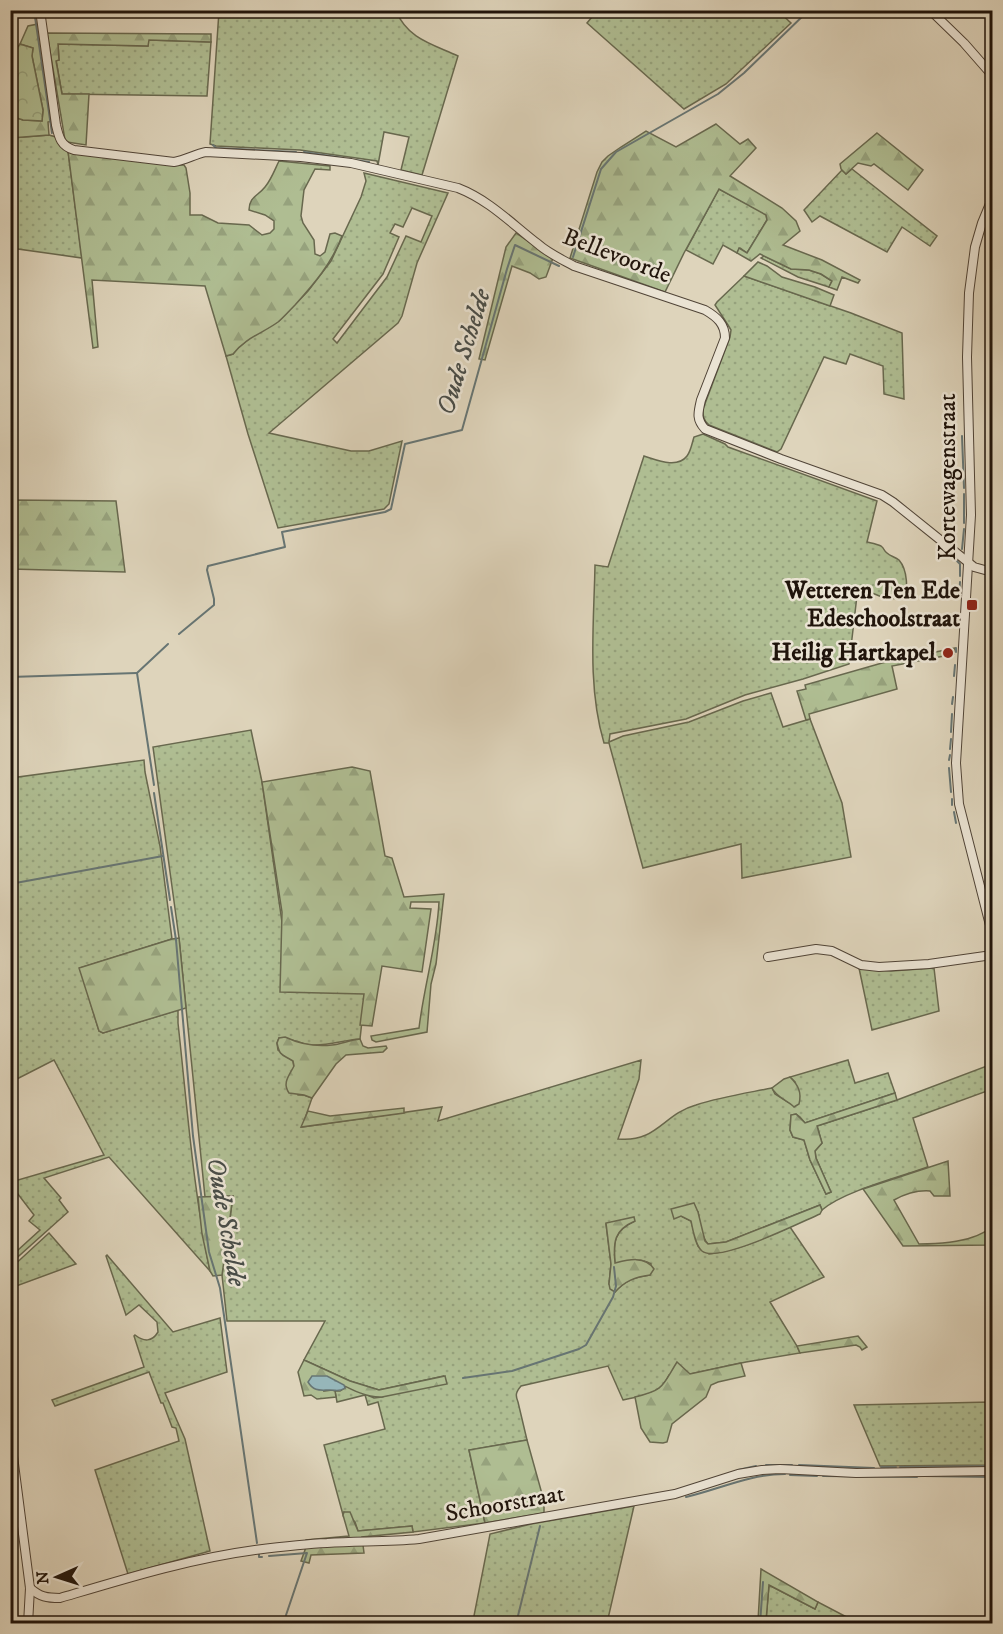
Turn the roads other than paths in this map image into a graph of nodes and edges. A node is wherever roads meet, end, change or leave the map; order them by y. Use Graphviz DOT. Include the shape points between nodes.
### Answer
graph roads {
  1 [pos="40,10"];
  2 [pos="930,10"];
  3 [pos="993,75"];
  4 [pos="993,199"];
  5 [pos="969,562"];
  6 [pos="993,572"];
  7 [pos="993,933"];
  8 [pos="993,955"];
  9 [pos="768,957"];
  10 [pos="10,1433"];
  11 [pos="993,1472"];
  12 [pos="30,1588"];
  13 [pos="28,1623"];
  1 -- 5 [label="street, Bellevoorde" via="56,126 61,142 69,148 174,162 206,152 302,157 351,163 474,195 540,246 574,266 705,310 720,321 725,338 698,411 699,422 705,429 882,495"];
  2 -- 3 [label="street"];
  4 -- 5 [label="street, Kortewagenstraat" via="975,247 969,293"];
  5 -- 6 [label="street, Bellevoorde"];
  5 -- 7 [label="street, Kortewagenstraat" via="957,782"];
  8 -- 9 [label="street" via="879,967 861,965 832,951 816,949"];
  10 -- 12 [label="street"];
  11 -- 12 [label="street, Schoorstraat" via="762,1470 675,1494 418,1539 327,1543 204,1558 60,1598 44,1598"];
  12 -- 13 [label="street"];
}
